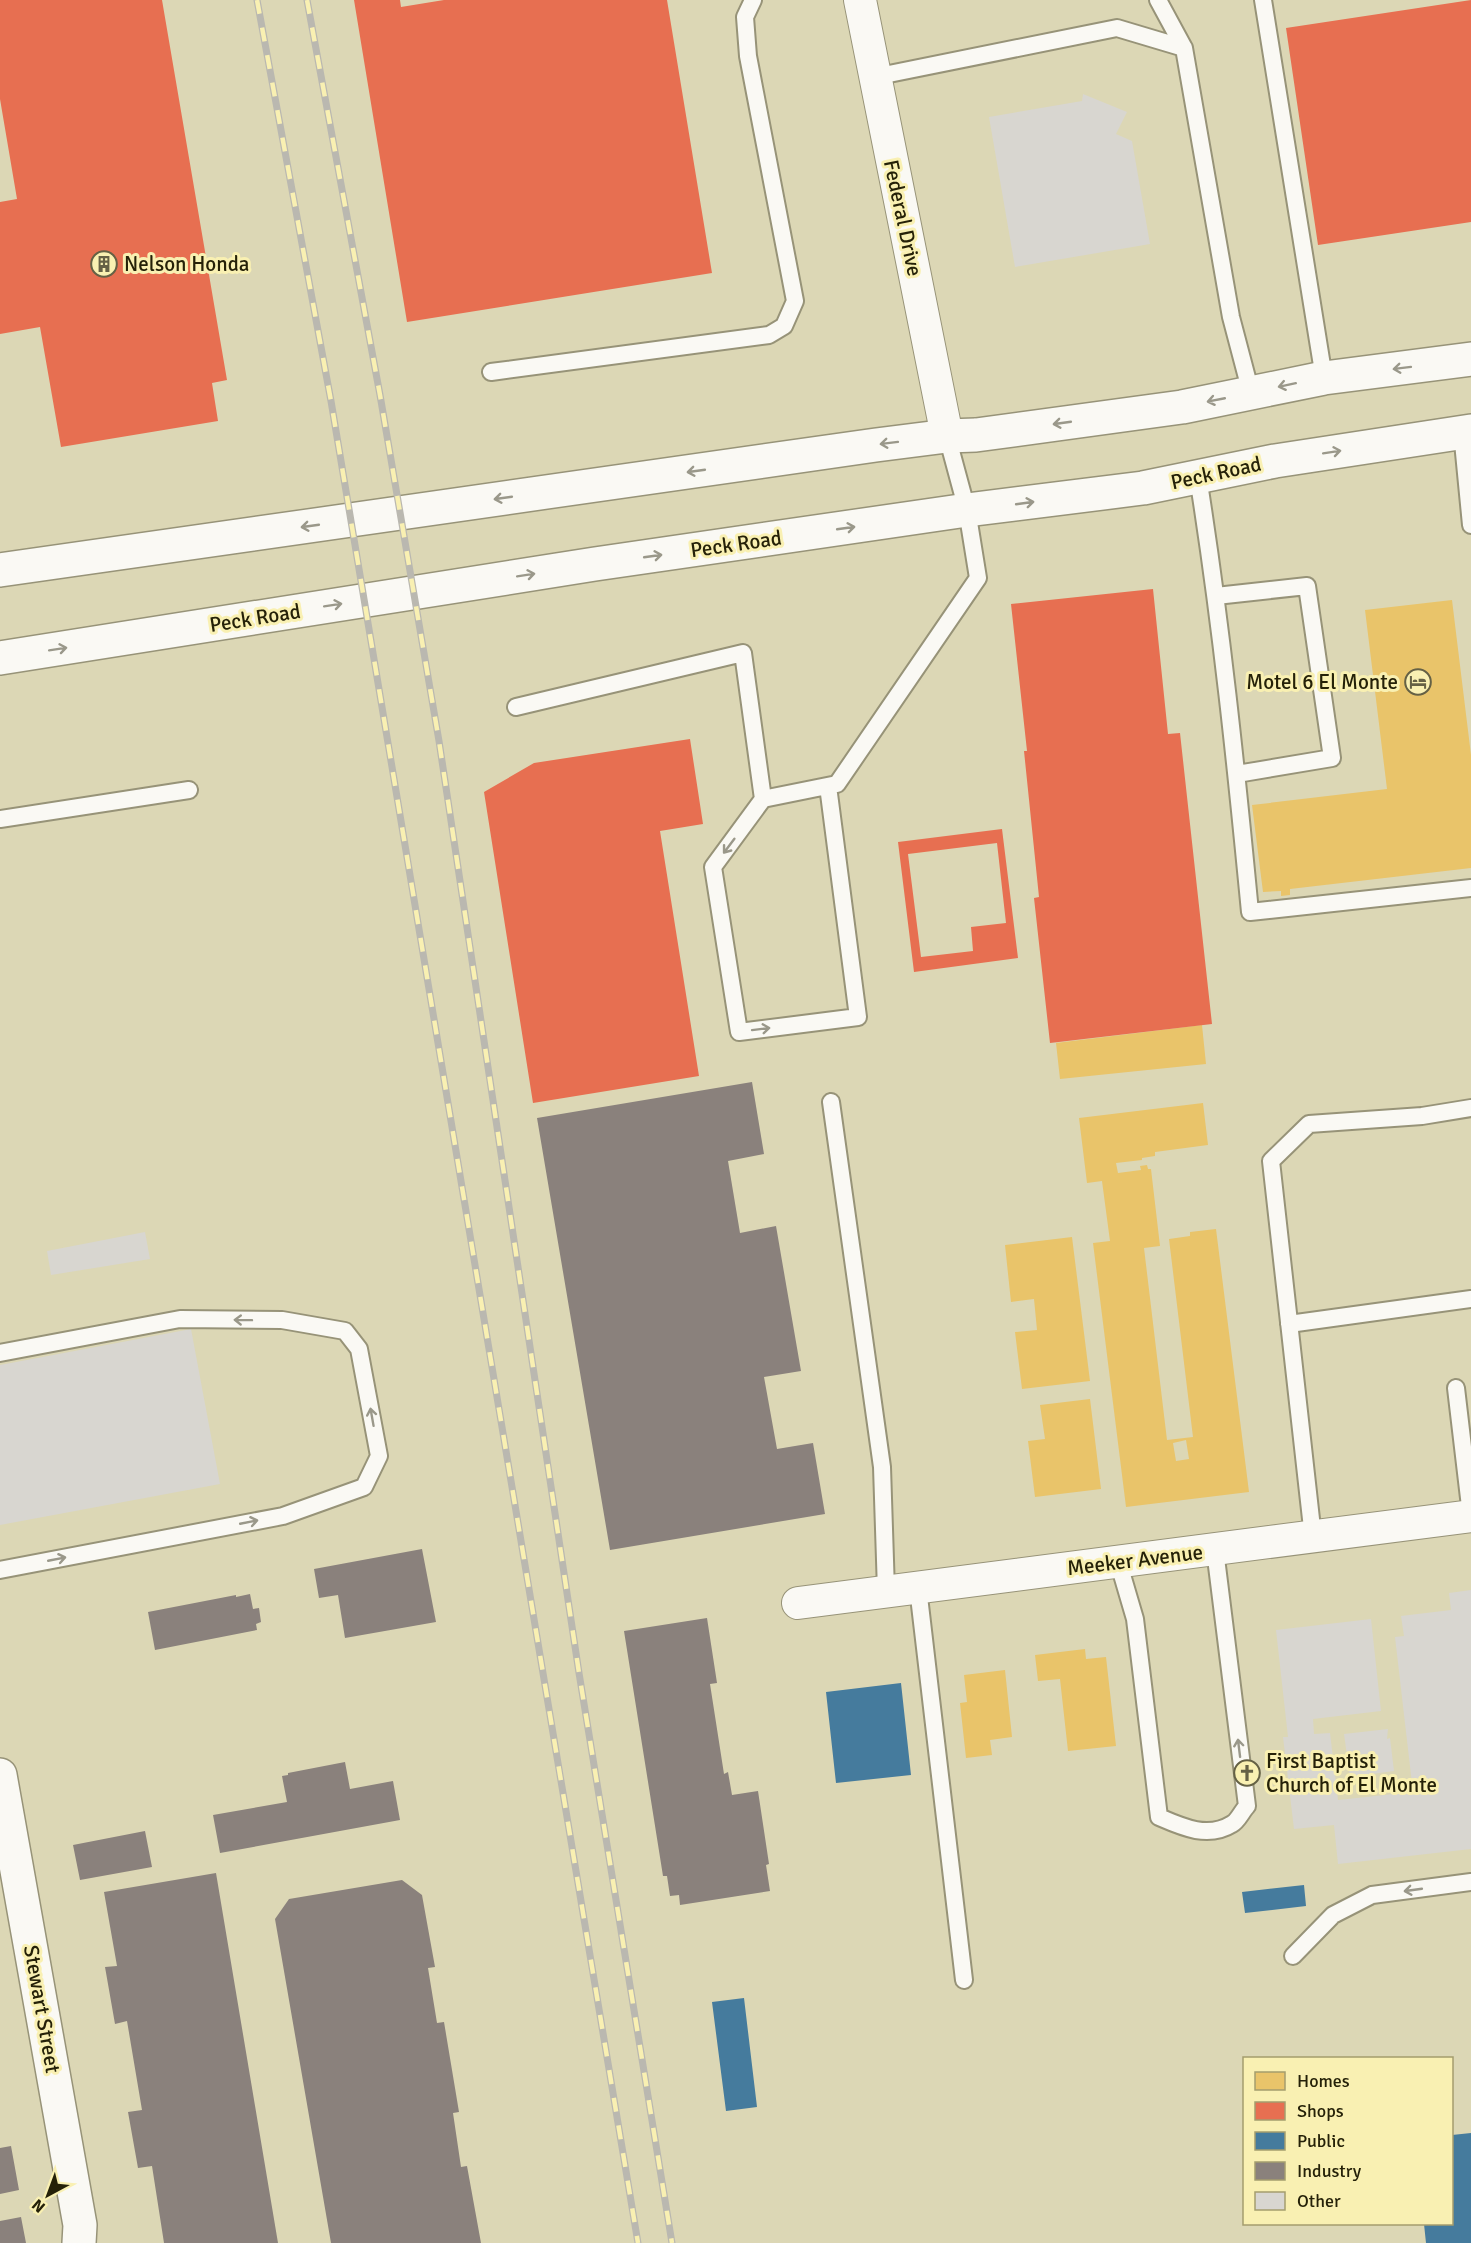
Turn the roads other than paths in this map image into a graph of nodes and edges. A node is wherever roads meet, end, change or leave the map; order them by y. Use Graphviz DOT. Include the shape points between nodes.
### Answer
graph roads {
  1 [pos="753,0"];
  2 [pos="860,0"];
  3 [pos="1158,0"];
  4 [pos="1263,0"];
  5 [pos="1184,48"];
  6 [pos="874,77"];
  7 [pos="1471,359"];
  8 [pos="491,372"];
  9 [pos="1324,378"];
  10 [pos="1251,393"];
  11 [pos="1467,431"];
  12 [pos="947,436"];
  13 [pos="1198,477"];
  14 [pos="967,510"];
  15 [pos="1471,525"];
  16 [pos="0,570"];
  17 [pos="1216,596"];
  18 [pos="0,658"];
  19 [pos="516,707"];
  20 [pos="1237,774"];
  21 [pos="828,786"];
  22 [pos="189,790"];
  23 [pos="764,799"];
  24 [pos="0,819"];
  25 [pos="1471,888"];
  26 [pos="831,1102"];
  27 [pos="1471,1108"];
  28 [pos="1471,1299"];
  29 [pos="1289,1324"];
  30 [pos="0,1353"];
  31 [pos="1456,1388"];
  32 [pos="1471,1515"];
  33 [pos="1313,1537"];
  34 [pos="1215,1550"];
  35 [pos="1118,1561"];
  36 [pos="0,1570"];
  37 [pos="918,1588"];
  38 [pos="886,1592"];
  39 [pos="798,1603"];
  40 [pos="0,1775"];
  41 [pos="1471,1882"];
  42 [pos="1293,1956"];
  43 [pos="964,1980"];
  44 [pos="79,2243"];
  1 -- 8 [label="lane" via="746,17 748,56 795,301 784,326 769,335"];
  2 -- 6 [label="street, Federal Drive"];
  3 -- 5 [label="lane"];
  4 -- 9 [label="lane"];
  5 -- 6 [label="lane" via="1117,28"];
  5 -- 10 [label="lane" via="1231,317"];
  6 -- 12 [label="street, Federal Drive"];
  7 -- 9 [label="main road, one-way"];
  9 -- 10 [label="main road, one-way"];
  10 -- 12 [label="main road, one-way" via="1182,407"];
  13 -- 11 [label="main road, Peck Road, one-way"];
  11 -- 15 [label="lane"];
  12 -- 14 [label="lane"];
  12 -- 16 [label="main road, one-way"];
  14 -- 13 [label="main road, Peck Road, one-way" via="1143,488"];
  13 -- 17 [label="lane"];
  18 -- 14 [label="main road, Peck Road, one-way"];
  14 -- 21 [label="lane" via="978,578 837,784"];
  17 -- 20 [label="lane"];
  17 -- 20 [label="lane" via="1307,586 1332,758"];
  19 -- 23 [label="lane" via="743,653"];
  20 -- 25 [label="lane" via="1250,912"];
  21 -- 23 [label="lane"];
  23 -- 21 [label="lane, one-way" via="713,867 739,1032 858,1017"];
  22 -- 24 [label="lane"];
  26 -- 38 [label="lane" via="882,1467"];
  27 -- 29 [label="lane" via="1422,1116 1309,1124 1271,1161"];
  28 -- 29 [label="lane"];
  29 -- 33 [label="lane"];
  36 -- 30 [label="lane, one-way" via="283,1516 364,1487 379,1456 360,1349 345,1331 282,1320 180,1319"];
  31 -- 32 [label="lane"];
  32 -- 33 [label="street, Meeker Avenue"];
  33 -- 34 [label="street, Meeker Avenue"];
  34 -- 35 [label="street, Meeker Avenue"];
  35 -- 34 [label="lane, one-way" via="1135,1619 1159,1817 1185,1829 1215,1831 1234,1824 1246,1806"];
  35 -- 37 [label="street, Meeker Avenue"];
  37 -- 38 [label="street, Meeker Avenue"];
  37 -- 43 [label="lane"];
  38 -- 39 [label="street, Meeker Avenue"];
  40 -- 44 [label="main road, Stewart Street" via="80,2225"];
  41 -- 42 [label="lane, one-way" via="1372,1895 1333,1915"];
}
